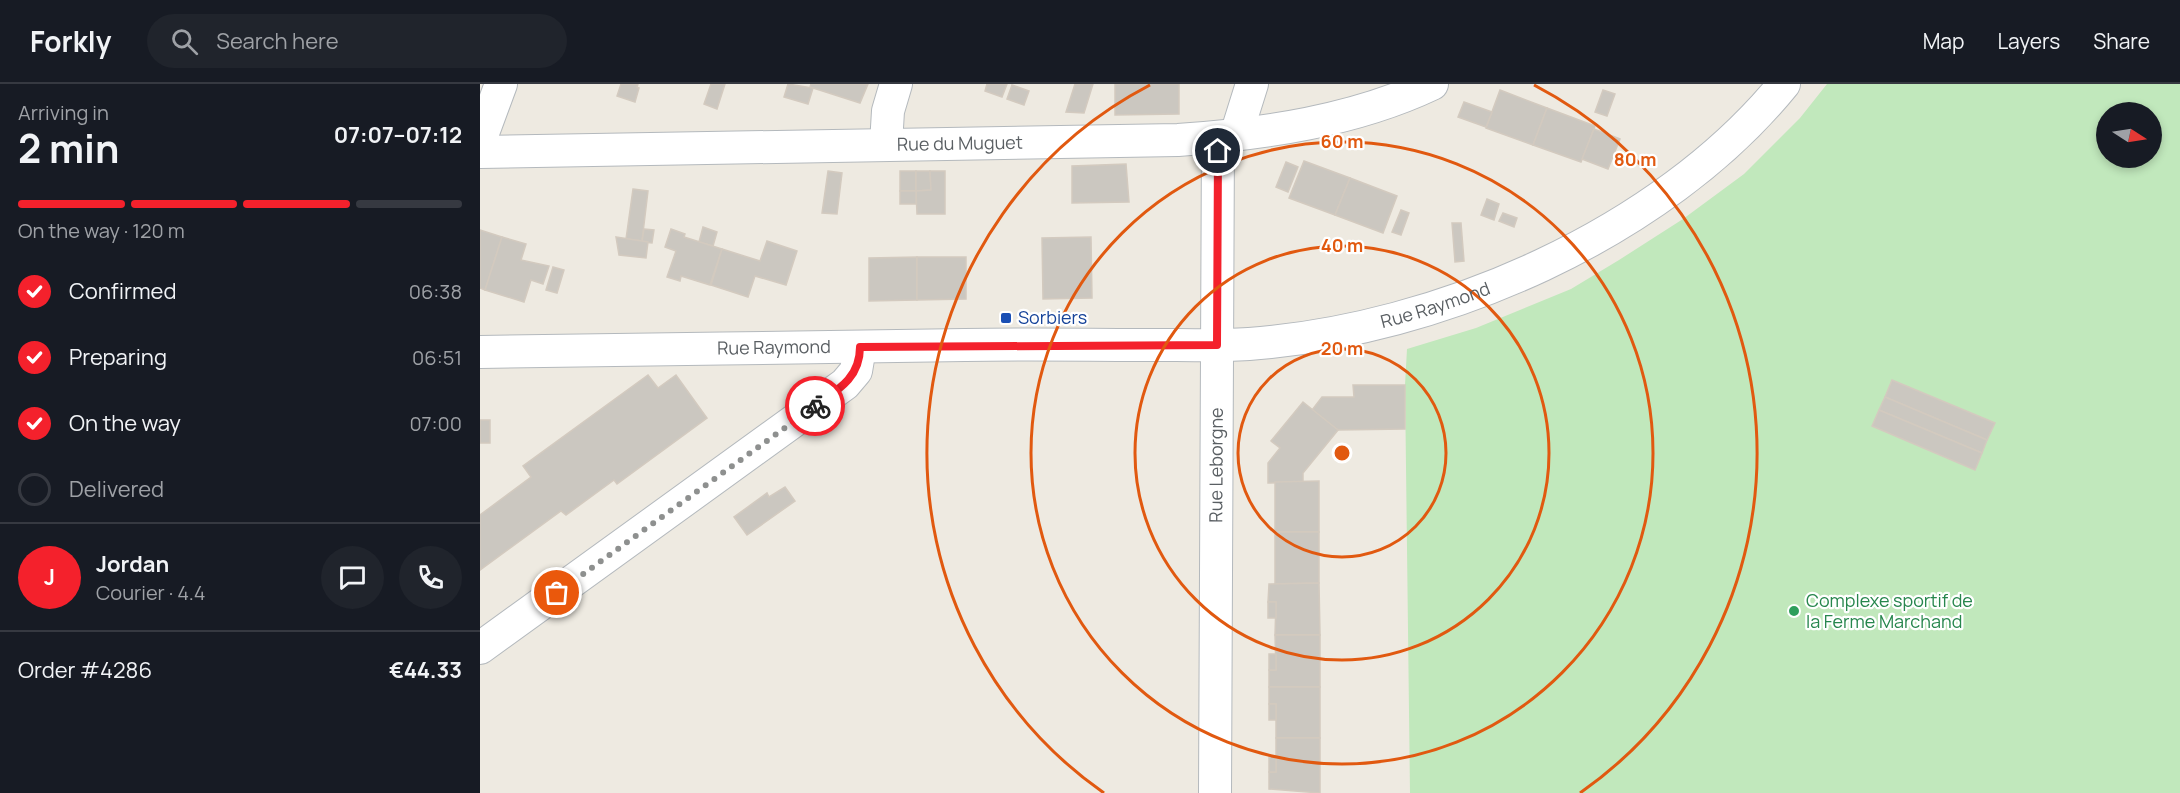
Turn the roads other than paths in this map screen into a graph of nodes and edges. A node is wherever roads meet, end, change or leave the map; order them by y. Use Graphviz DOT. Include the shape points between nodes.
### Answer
graph roads {
  1 [pos="501,84"];
  2 [pos="896,84"];
  3 [pos="1252,84"];
  4 [pos="1432,84"];
  5 [pos="1784,84"];
  6 [pos="1227,136"];
  7 [pos="480,141"];
  8 [pos="886,144"];
  9 [pos="480,152"];
  10 [pos="1217,345"];
  11 [pos="860,347"];
  12 [pos="480,352"];
  13 [pos="480,648"];
  14 [pos="1215,793"];
  1 -- 7 [label="street"];
  2 -- 8 [label="street" via="887,117"];
  3 -- 6 [label="street, Rue Leborgne"];
  4 -- 6 [label="street, Rue du Muguet" via="1349,113"];
  5 -- 10 [label="street, Rue Raymond" via="1727,145 1663,195 1593,239 1537,267 1479,291 1371,323 1290,339"];
  6 -- 8 [label="street, Rue du Muguet"];
  6 -- 10 [label="street, Rue Leborgne"];
  8 -- 9 [label="street, Rue du Muguet"];
  10 -- 11 [label="street, Rue Raymond"];
  10 -- 14 [label="street, Rue Leborgne"];
  11 -- 12 [label="street, Rue Raymond"];
  11 -- 13 [label="street" via="856,371 845,384"];
}
